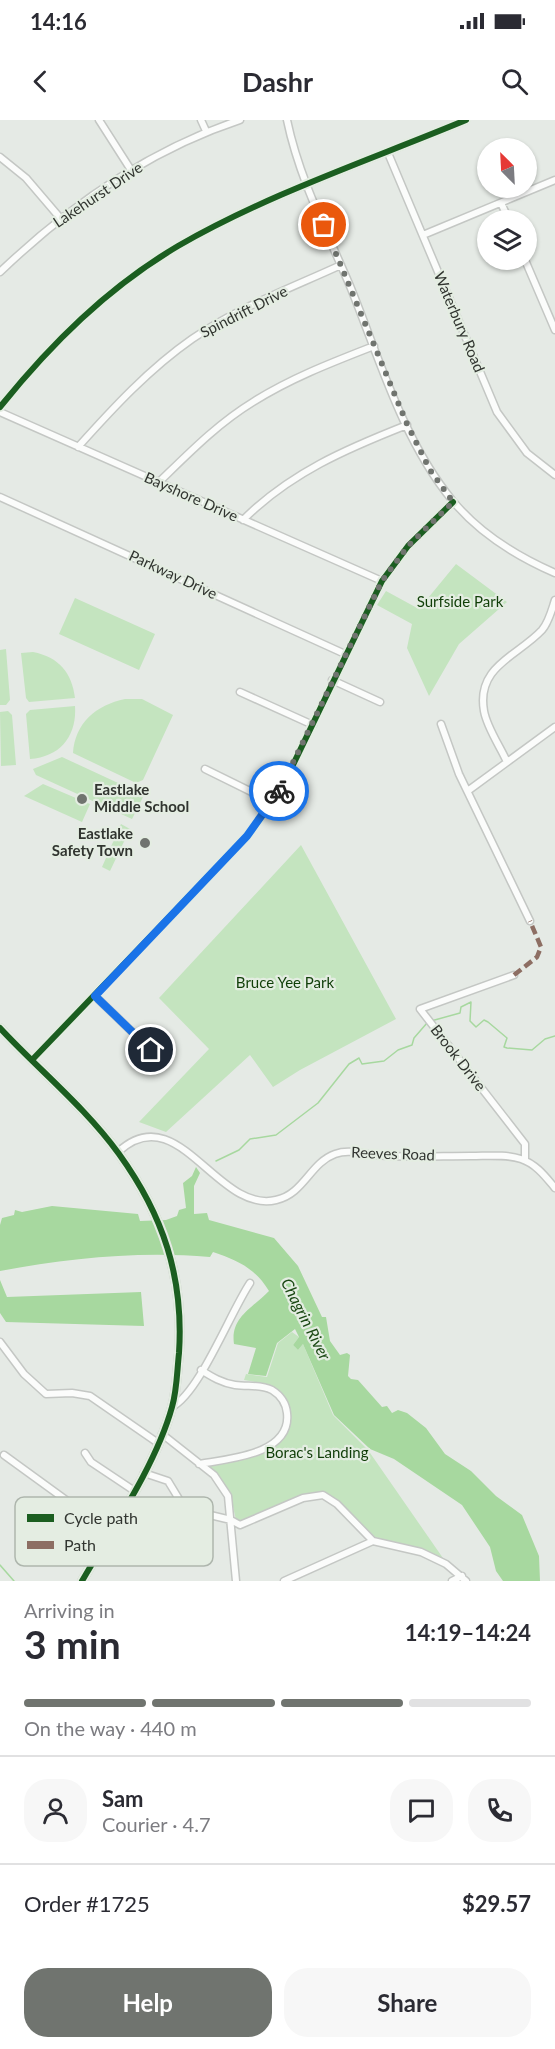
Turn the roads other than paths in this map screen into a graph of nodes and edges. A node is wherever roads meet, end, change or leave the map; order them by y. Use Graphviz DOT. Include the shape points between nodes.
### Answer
graph roads {
  1 [pos="99,120"];
  2 [pos="201,120"];
  3 [pos="240,120"];
  4 [pos="287,120"];
  5 [pos="466,120"];
  6 [pos="206,131"];
  7 [pos="388,153"];
  8 [pos="0,157"];
  9 [pos="131,170"];
  10 [pos="555,180"];
  11 [pos="307,186"];
  12 [pos="501,203"];
  13 [pos="504,210"];
  14 [pos="61,219"];
  15 [pos="423,235"];
  16 [pos="341,265"];
  17 [pos="529,270"];
  18 [pos="0,272"];
  19 [pos="555,330"];
  20 [pos="374,346"];
  21 [pos="0,407"];
  22 [pos="0,412"];
  23 [pos="407,424"];
  24 [pos="78,447"];
  25 [pos="555,475"];
  26 [pos="158,483"];
  27 [pos="0,497"];
  28 [pos="453,502"];
  29 [pos="243,520"];
  30 [pos="555,573"];
  31 [pos="382,581"];
  32 [pos="555,600"];
  33 [pos="345,654"];
  34 [pos="332,680"];
  35 [pos="240,692"];
  36 [pos="380,702"];
  37 [pos="441,724"];
  38 [pos="313,725"];
  39 [pos="555,727"];
  40 [pos="507,762"];
  41 [pos="205,769"];
  42 [pos="469,790"];
  43 [pos="272,802"];
  44 [pos="530,921"];
  45 [pos="514,975"];
  46 [pos="95,996"];
  47 [pos="0,1028"];
  48 [pos="151,1050"];
  49 [pos="32,1060"];
  50 [pos="118,1152"];
  51 [pos="525,1160"];
  52 [pos="555,1188"];
  53 [pos="250,1283"];
  54 [pos="0,1342"];
  55 [pos="201,1370"];
  56 [pos="172,1407"];
  57 [pos="162,1434"];
  58 [pos="158,1443"];
  59 [pos="85,1453"];
  60 [pos="4,1455"];
  61 [pos="199,1464"];
  62 [pos="144,1473"];
  63 [pos="133,1490"];
  64 [pos="62,1497"];
  65 [pos="129,1497"];
  66 [pos="178,1497"];
  67 [pos="213,1516"];
  68 [pos="231,1520"];
  69 [pos="373,1541"];
  70 [pos="91,1566"];
  71 [pos="464,1579"];
  72 [pos="82,1581"];
  73 [pos="236,1581"];
  74 [pos="284,1581"];
  75 [pos="452,1581"];
  1 -- 9 [label="street"];
  2 -- 6 [label="street"];
  3 -- 6 [label="street, Lakehurst Drive"];
  4 -- 11 [label="street"];
  5 -- 7 [label="street"];
  6 -- 9 [label="street, Lakehurst Drive"];
  7 -- 11 [label="street"];
  7 -- 15 [label="street, Waterbury Road"];
  8 -- 14 [label="street" via="26,178"];
  9 -- 14 [label="street, Lakehurst Drive"];
  10 -- 12 [label="street"];
  11 -- 16 [label="street"];
  11 -- 21 [label="street" via="228,220 138,272 61,337"];
  12 -- 13 [label="street"];
  12 -- 15 [label="street"];
  14 -- 18 [label="street, Lakehurst Drive"];
  15 -- 25 [label="street, Waterbury Road" via="497,412 527,453"];
  16 -- 20 [label="street"];
  16 -- 24 [label="street, Spindrift Drive" via="236,314 193,339 127,394"];
  17 -- 19 [label="street"];
  20 -- 23 [label="street"];
  20 -- 26 [label="street" via="300,376 253,402 220,425"];
  22 -- 24 [label="street, Bayshore Drive"];
  23 -- 28 [label="street" via="430,470"];
  23 -- 29 [label="street" via="321,462 262,501"];
  24 -- 26 [label="street, Bayshore Drive"];
  26 -- 29 [label="street, Bayshore Drive"];
  27 -- 33 [label="street, Parkway Drive"];
  28 -- 30 [label="street" via="511,551"];
  28 -- 31 [label="street" via="408,546"];
  29 -- 31 [label="street, Bayshore Drive"];
  31 -- 33 [label="street"];
  32 -- 40 [label="street" via="544,628 496,666 483,693 484,713"];
  33 -- 34 [label="street"];
  34 -- 36 [label="street"];
  34 -- 38 [label="street"];
  35 -- 38 [label="street"];
  37 -- 42 [label="street"];
  38 -- 43 [label="street"];
  39 -- 40 [label="street"];
  40 -- 42 [label="street"];
  41 -- 43 [label="street"];
  42 -- 44 [label="street"];
  43 -- 46 [label="street" via="247,836"];
  45 -- 51 [label="street, Brook Drive" via="420,1009 525,1144"];
  46 -- 48 [label="street"];
  46 -- 49 [label="street"];
  47 -- 49 [label="main road"];
  49 -- 50 [label="main road"];
  50 -- 51 [label="street, Reeves Road" via="128,1143 142,1139 156,1138 175,1144 241,1196 257,1201 274,1201 290,1195 319,1163 351,1151 407,1157 503,1155"];
  50 -- 56 [label="main road" via="148,1199 169,1248 177,1281 181,1325"];
  51 -- 52 [label="street"];
  53 -- 55 [label="street"];
  54 -- 58 [label="street" via="24,1374 46,1394 90,1396"];
  55 -- 56 [label="street" via="181,1402"];
  55 -- 61 [label="street" via="222,1382 274,1392 282,1398 287,1419 281,1436 250,1455"];
  56 -- 57 [label="main road"];
  57 -- 58 [label="main road"];
  57 -- 61 [label="street"];
  58 -- 62 [label="main road"];
  59 -- 63 [label="street" via="91,1462"];
  60 -- 64 [label="street"];
  61 -- 68 [label="street" via="214,1475 228,1496"];
  62 -- 63 [label="main road"];
  62 -- 66 [label="street" via="168,1481"];
  63 -- 65 [label="main road"];
  67 -- 68 [label="street"];
  68 -- 69 [label="street" via="240,1525 312,1495 322,1495 338,1504"];
  68 -- 73 [label="street"];
  69 -- 71 [label="street" via="421,1552 446,1564"];
  69 -- 74 [label="street"];
  70 -- 72 [label="main road"];
  71 -- 75 [label="street"];
}
